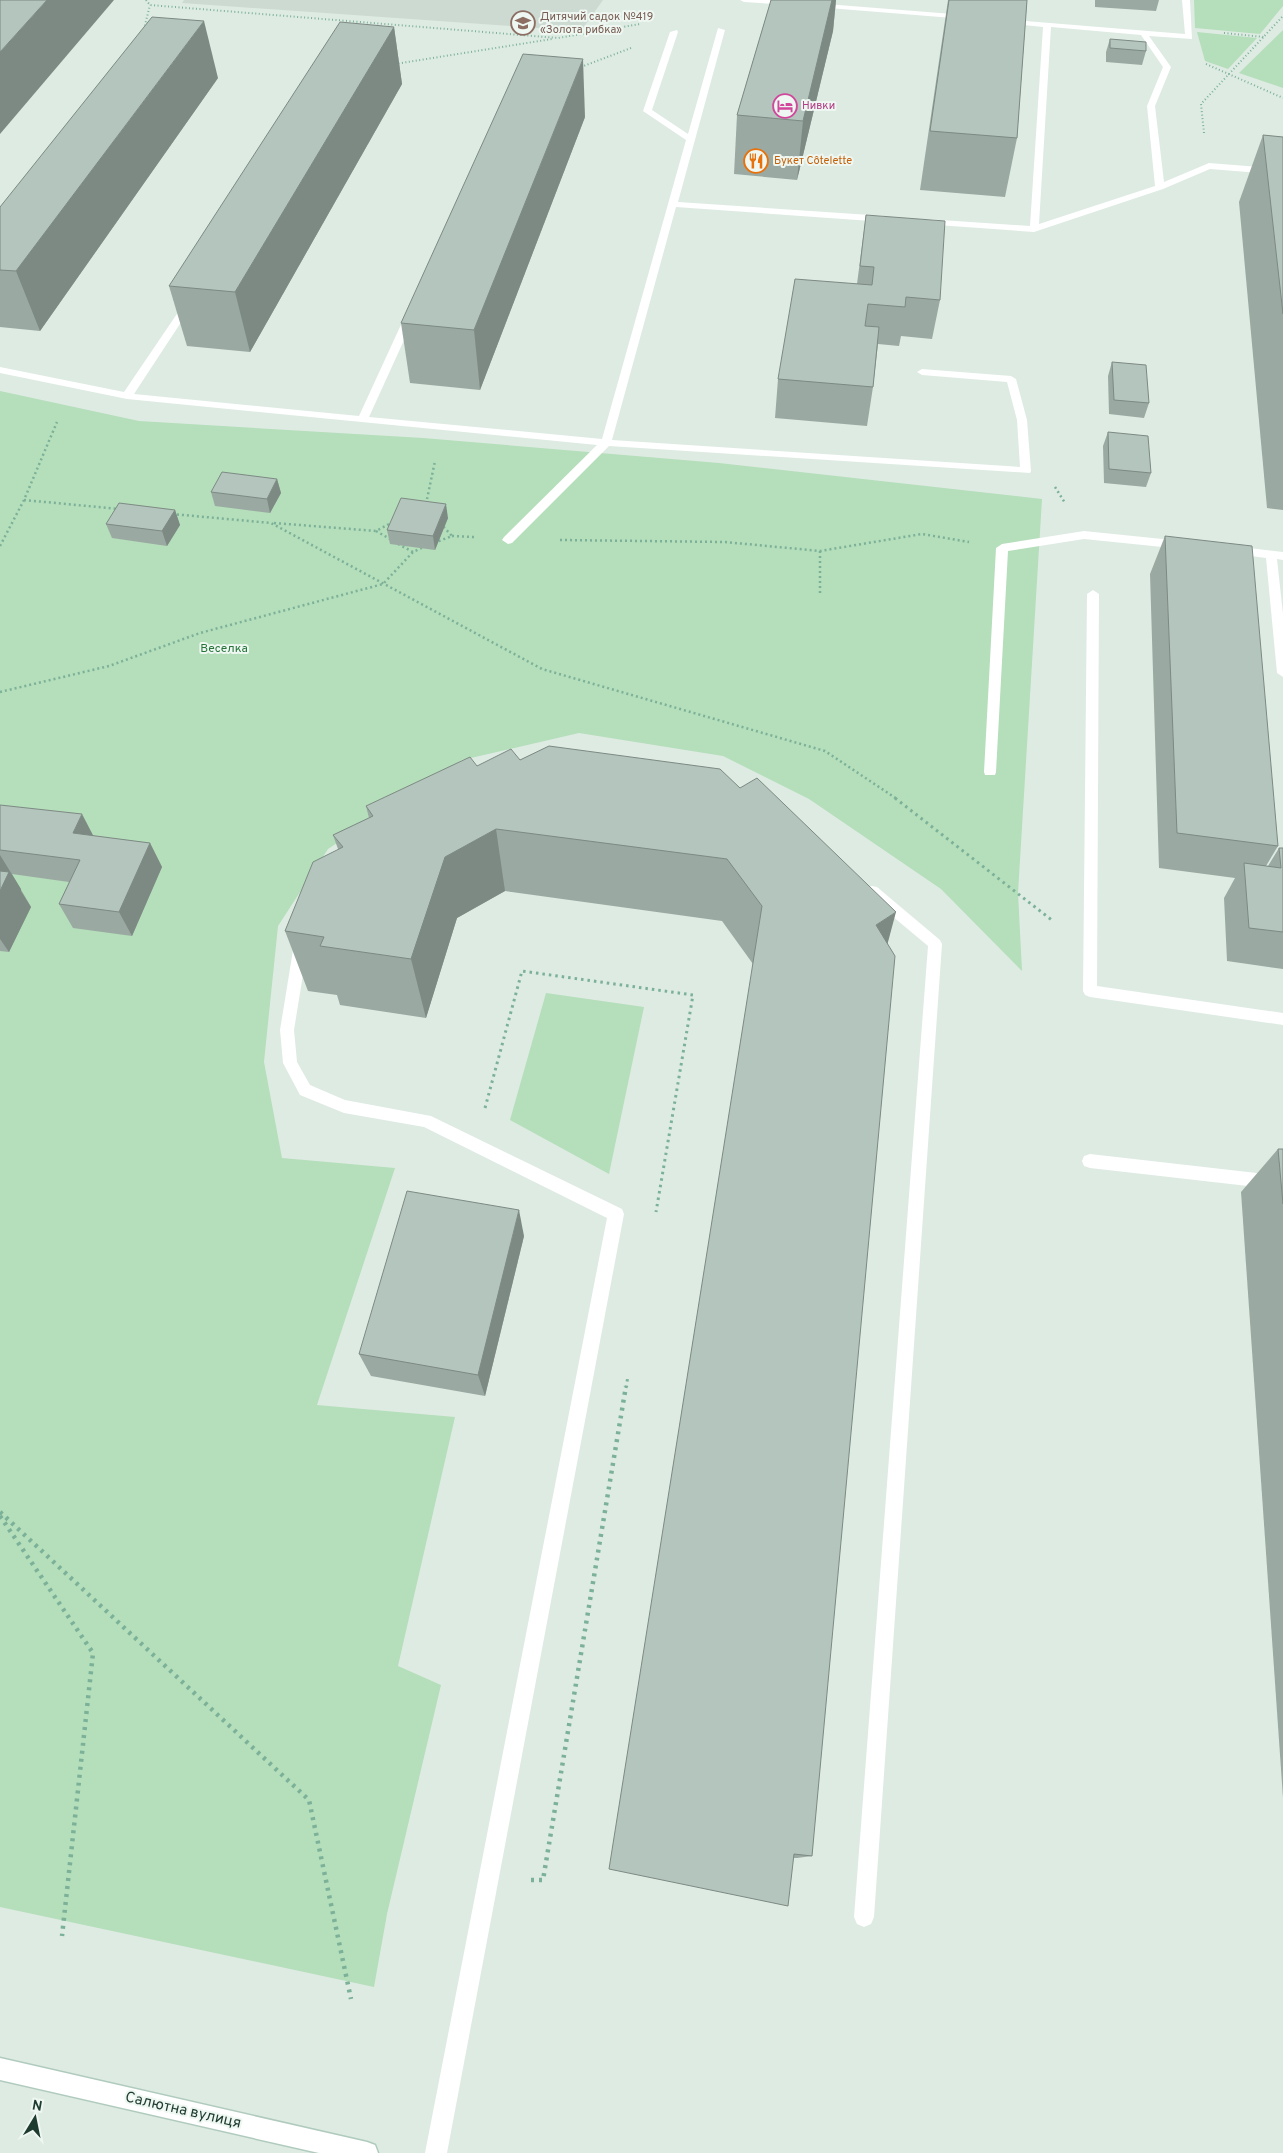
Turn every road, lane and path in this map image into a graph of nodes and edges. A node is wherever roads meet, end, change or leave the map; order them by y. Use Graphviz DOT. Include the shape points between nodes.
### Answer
graph roads {
  1 [pos="146,0"];
  2 [pos="744,0"];
  3 [pos="1186,0"];
  4 [pos="838,3"];
  5 [pos="800,4"];
  6 [pos="810,4"];
  7 [pos="150,5"];
  8 [pos="1283,16"];
  9 [pos="978,19"];
  10 [pos="998,20"];
  11 [pos="643,24"];
  12 [pos="1047,24"];
  13 [pos="721,30"];
  14 [pos="143,32"];
  15 [pos="674,32"];
  16 [pos="1143,32"];
  17 [pos="1188,33"];
  18 [pos="1264,37"];
  19 [pos="558,38"];
  20 [pos="387,66"];
  21 [pos="574,69"];
  22 [pos="1229,74"];
  23 [pos="1283,98"];
  24 [pos="690,139"];
  25 [pos="1209,166"];
  26 [pos="1283,172"];
  27 [pos="1160,187"];
  28 [pos="672,204"];
  29 [pos="897,220"];
  30 [pos="916,221"];
  31 [pos="1034,230"];
  32 [pos="197,290"];
  33 [pos="415,304"];
  34 [pos="0,370"];
  35 [pos="922,372"];
  36 [pos="127,396"];
  37 [pos="363,419"];
  38 [pos="57,422"];
  39 [pos="606,443"];
  40 [pos="434,462"];
  41 [pos="1026,471"];
  42 [pos="24,500"];
  43 [pos="425,507"];
  44 [pos="123,509"];
  45 [pos="172,514"];
  46 [pos="401,519"];
  47 [pos="439,521"];
  48 [pos="271,523"];
  49 [pos="376,531"];
  50 [pos="1084,535"];
  51 [pos="452,536"];
  52 [pos="508,540"];
  53 [pos="0,546"];
  54 [pos="1192,546"];
  55 [pos="1002,548"];
  56 [pos="1222,549"];
  57 [pos="820,551"];
  58 [pos="412,552"];
  59 [pos="1277,555"];
  60 [pos="383,584"];
  61 [pos="1093,594"];
  62 [pos="820,596"];
  63 [pos="1283,673"];
  64 [pos="0,692"];
  65 [pos="990,772"];
  66 [pos="859,880"];
  67 [pos="304,924"];
  68 [pos="1090,952"];
  69 [pos="1283,1019"];
  70 [pos="1090,1161"];
  71 [pos="1283,1183"];
  72 [pos="0,1512"];
  73 [pos="0,1516"];
  74 [pos="864,1917"];
  75 [pos="62,1936"];
  76 [pos="351,1999"];
  77 [pos="0,2069"];
  78 [pos="367,2153"];
  79 [pos="436,2153"];
  1 -- 7 [label="path"];
  2 -- 5 [label="street"];
  3 -- 17 [label="street"];
  4 -- 6 [label="street"];
  4 -- 9 [label="street" via="959,13"];
  7 -- 14 [label="path"];
  7 -- 19 [label="path"];
  8 -- 18 [label="path"];
  10 -- 12 [label="street"];
  11 -- 19 [label="path"];
  12 -- 16 [label="street"];
  12 -- 31 [label="street"];
  13 -- 24 [label="street"];
  15 -- 21 [label="path"];
  15 -- 24 [label="street" via="647,111"];
  16 -- 17 [label="street"];
  16 -- 27 [label="street" via="1166,68 1151,106"];
  17 -- 18 [label="path"];
  17 -- 22 [label="path" via="1203,63"];
  18 -- 22 [label="path"];
  19 -- 20 [label="path"];
  22 -- 23 [label="path"];
  22 -- 25 [label="path" via="1201,104"];
  24 -- 28 [label="street"];
  25 -- 26 [label="street"];
  25 -- 27 [label="street"];
  27 -- 31 [label="street"];
  28 -- 29 [label="street"];
  28 -- 39 [label="street"];
  30 -- 31 [label="street"];
  32 -- 36 [label="street"];
  33 -- 37 [label="street"];
  34 -- 36 [label="street"];
  35 -- 41 [label="street" via="1011,379 1022,420"];
  36 -- 37 [label="street"];
  37 -- 39 [label="street"];
  38 -- 42 [label="path"];
  39 -- 41 [label="street"];
  39 -- 52 [label="street"];
  40 -- 43 [label="path"];
  41 -- 50 [label="path" via="1057,489"];
  42 -- 44 [label="path"];
  42 -- 53 [label="path"];
  45 -- 48 [label="path"];
  46 -- 49 [label="path"];
  47 -- 51 [label="path"];
  48 -- 49 [label="path"];
  48 -- 60 [label="path"];
  49 -- 58 [label="path"];
  50 -- 54 [label="street"];
  50 -- 55 [label="street"];
  51 -- 52 [label="path"];
  51 -- 58 [label="path"];
  52 -- 57 [label="path" via="725,542"];
  55 -- 57 [label="path" via="922,534"];
  55 -- 65 [label="street"];
  56 -- 59 [label="street"];
  57 -- 62 [label="path"];
  58 -- 60 [label="path"];
  59 -- 63 [label="street"];
  60 -- 64 [label="path" via="200,632 109,666"];
  60 -- 68 [label="path" via="542,669 825,751 897,799"];
  61 -- 68 [label="street"];
  66 -- 74 [label="street" via="935,944"];
  67 -- 79 [label="street" via="287,1030 290,1063 305,1090 344,1106 426,1121 616,1214"];
  68 -- 69 [label="street" via="1090,991"];
  70 -- 71 [label="street"];
  72 -- 76 [label="path" via="309,1800"];
  73 -- 75 [label="path" via="93,1653"];
  77 -- 78 [label="street, Салютна вулиця"];
}
